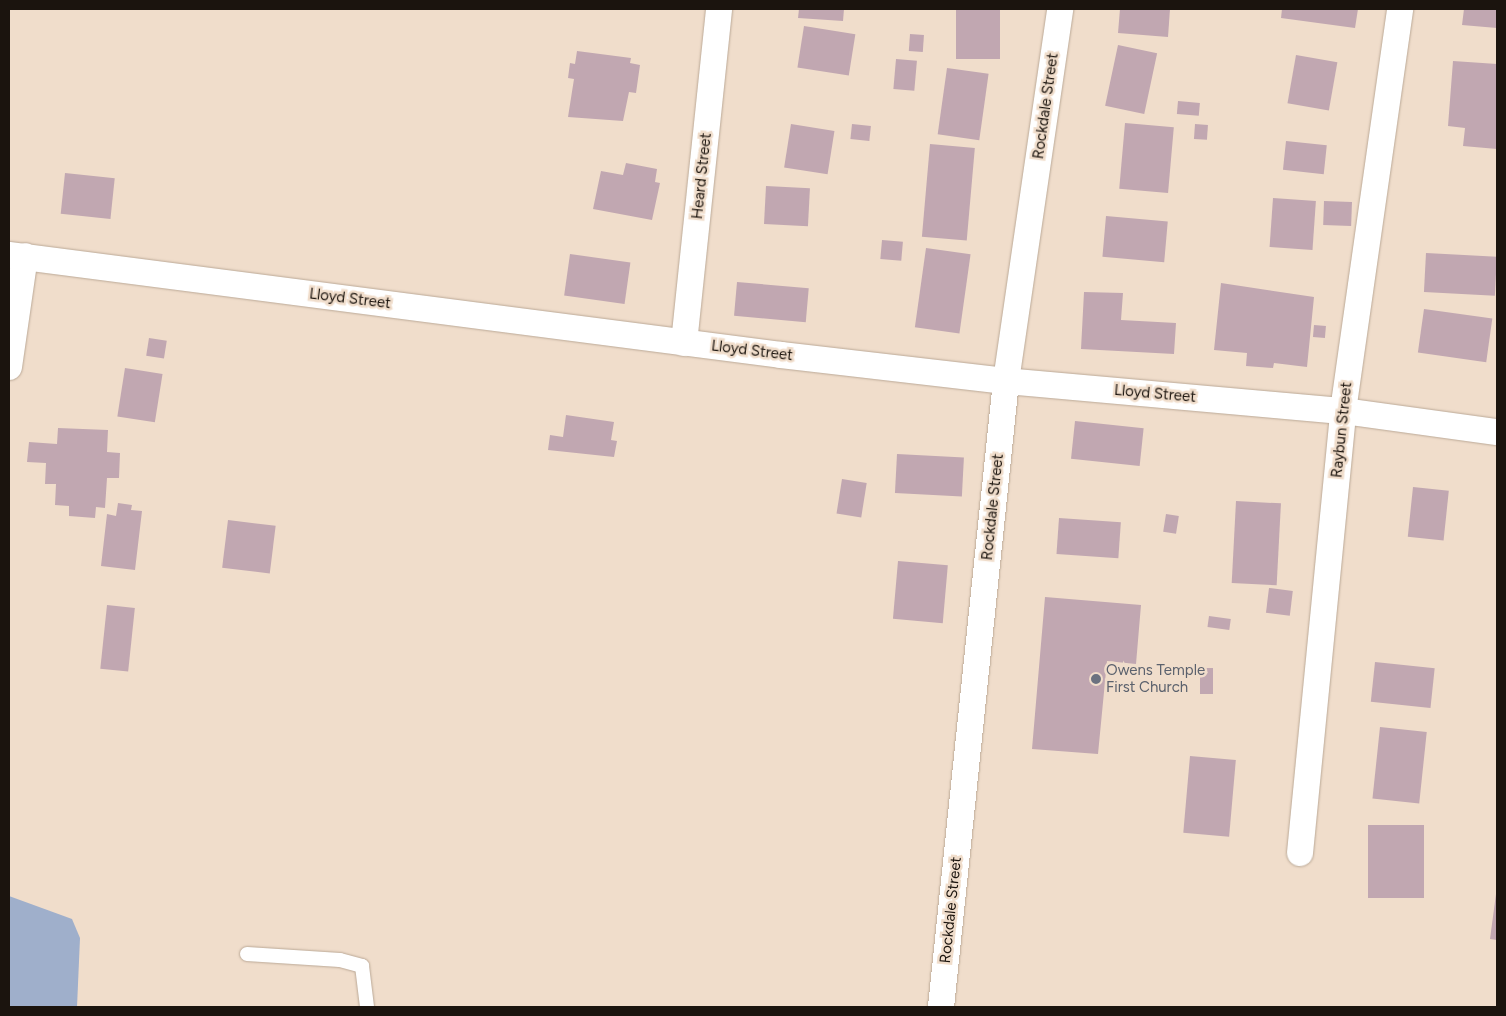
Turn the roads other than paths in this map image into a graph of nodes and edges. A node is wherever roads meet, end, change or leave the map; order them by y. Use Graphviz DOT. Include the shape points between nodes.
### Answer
graph roads {
  1 [pos="719,9"];
  2 [pos="1060,9"];
  3 [pos="1400,9"];
  4 [pos="17,255"];
  5 [pos="684,343"];
  6 [pos="9,367"];
  7 [pos="1006,381"];
  8 [pos="1343,412"];
  9 [pos="1497,432"];
  10 [pos="1300,853"];
  11 [pos="247,954"];
  12 [pos="367,1007"];
  13 [pos="941,1007"];
  1 -- 5 [label="street, Heard Street"];
  2 -- 7 [label="street, Rockdale Street"];
  3 -- 8 [label="street, Raybun Street"];
  4 -- 5 [label="street, Lloyd Street"];
  4 -- 6 [label="street"];
  5 -- 7 [label="street, Lloyd Street"];
  7 -- 8 [label="street, Lloyd Street"];
  7 -- 13 [label="street, Rockdale Street"];
  8 -- 9 [label="street, Lloyd Street"];
  8 -- 10 [label="street, Raybun Street"];
  11 -- 12 [label="lane" via="340,960 362,966"];
}
